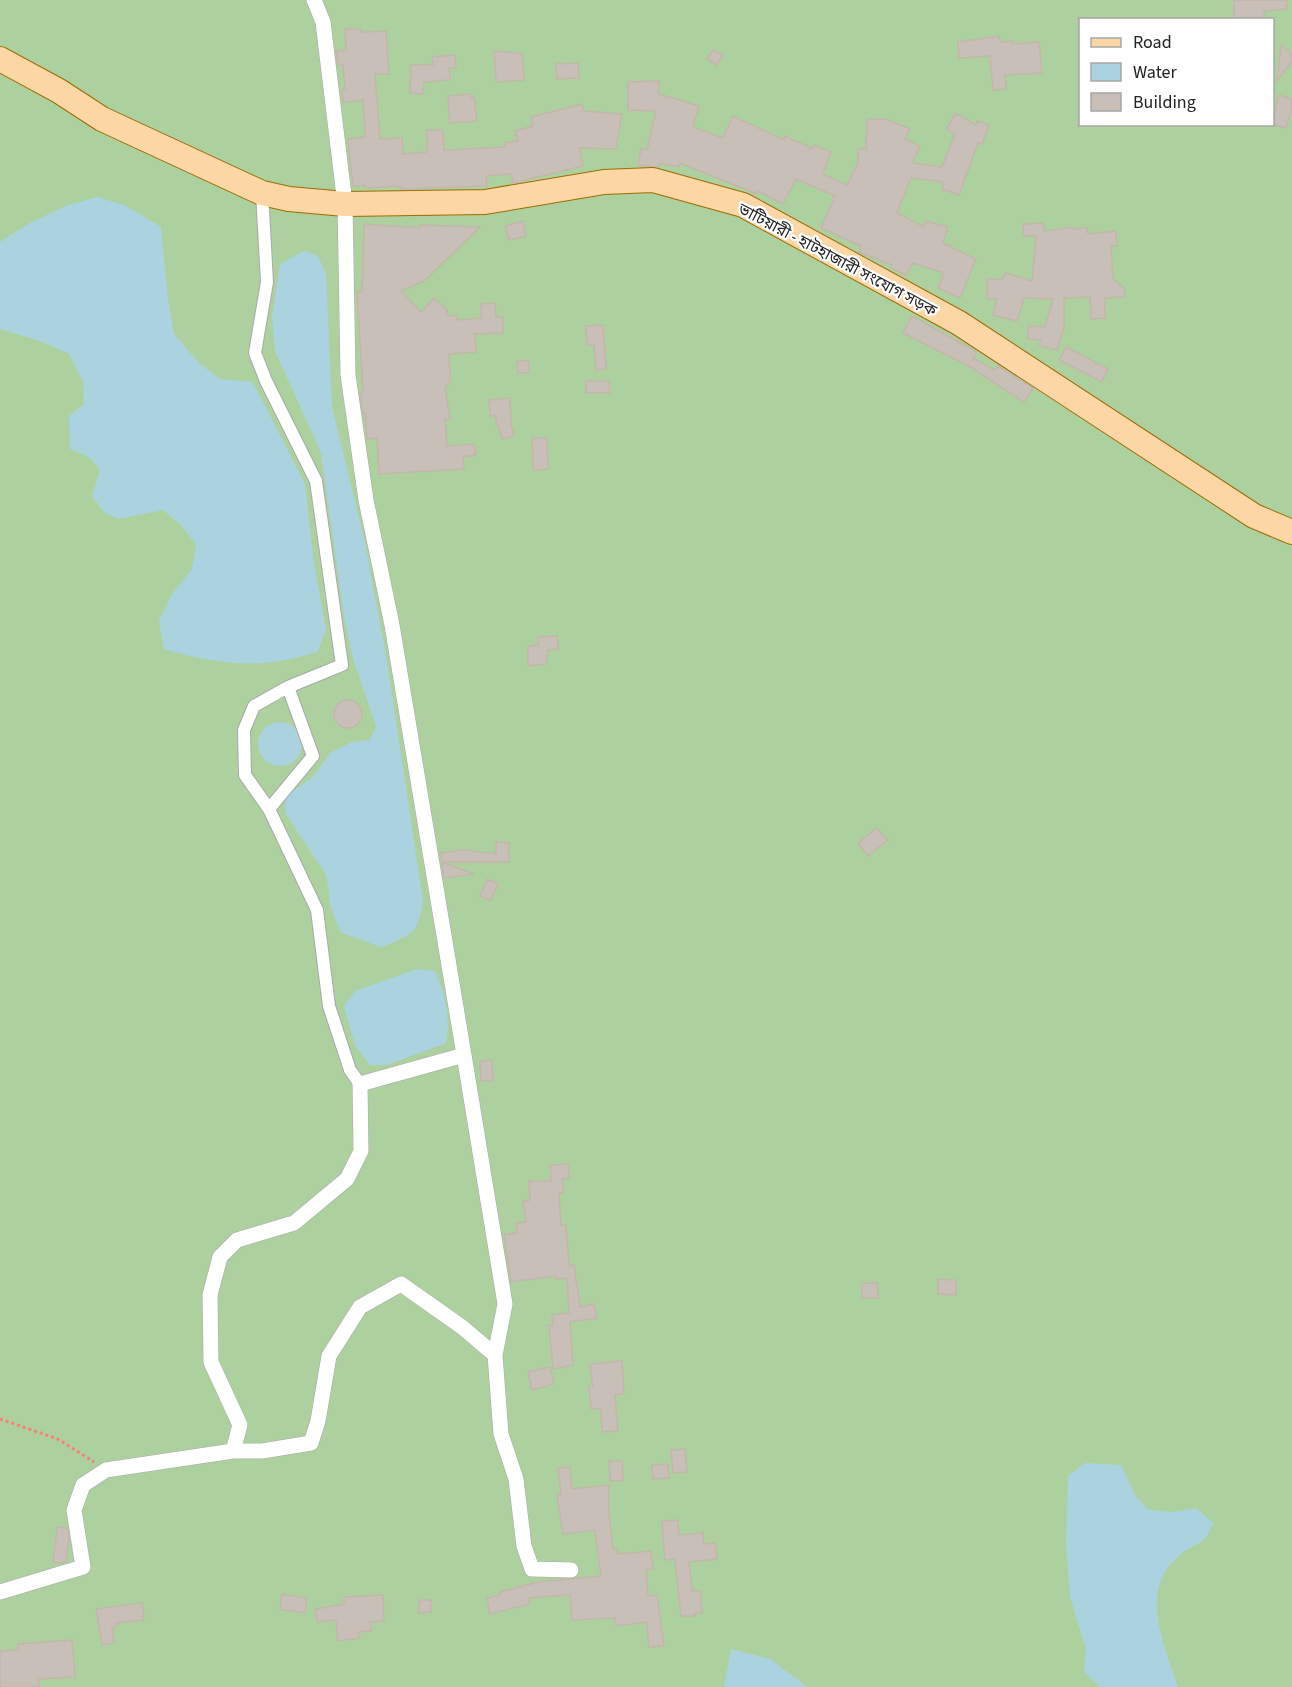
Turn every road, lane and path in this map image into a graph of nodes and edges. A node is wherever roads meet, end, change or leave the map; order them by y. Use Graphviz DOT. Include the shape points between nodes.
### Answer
graph roads {
  1 [pos="314,0"];
  2 [pos="0,59"];
  3 [pos="262,193"];
  4 [pos="345,204"];
  5 [pos="1292,532"];
  6 [pos="288,687"];
  7 [pos="269,808"];
  8 [pos="464,1055"];
  9 [pos="360,1084"];
  10 [pos="495,1355"];
  11 [pos="0,1419"];
  12 [pos="233,1451"];
  13 [pos="106,1470"];
  14 [pos="571,1570"];
  15 [pos="0,1592"];
  1 -- 4 [label="street" via="323,22"];
  2 -- 3 [label="main road, ভাটিয়ারী - হাটহাজারী সংযোগ সড়ক" via="102,119"];
  3 -- 4 [label="main road, ভাটিয়ারী - হাটহাজারী সংযোগ সড়ক"];
  3 -- 6 [label="street" via="267,282 255,353 316,481 342,665"];
  4 -- 5 [label="main road, ভাটিয়ারী - হাটহাজারী সংযোগ সড়ক" via="485,202 604,182 653,180 742,206 959,323 1254,516"];
  4 -- 8 [label="street" via="348,375 366,500 392,625"];
  6 -- 7 [label="street" via="313,756"];
  6 -- 7 [label="street" via="254,706 244,730 245,775"];
  7 -- 9 [label="street" via="317,910 329,1006 350,1070"];
  8 -- 9 [label="street"];
  8 -- 10 [label="street" via="505,1304"];
  9 -- 12 [label="street" via="361,1151 347,1179 294,1224 237,1240 220,1257 210,1295 211,1362 240,1425"];
  10 -- 12 [label="street" via="401,1284 360,1307 329,1356 311,1443"];
  10 -- 14 [label="street" via="501,1434 516,1479 524,1546 532,1569"];
  11 -- 13 [label="path" via="58,1438"];
  12 -- 13 [label="street"];
  13 -- 15 [label="street" via="83,1485 74,1510 83,1567"];
}
